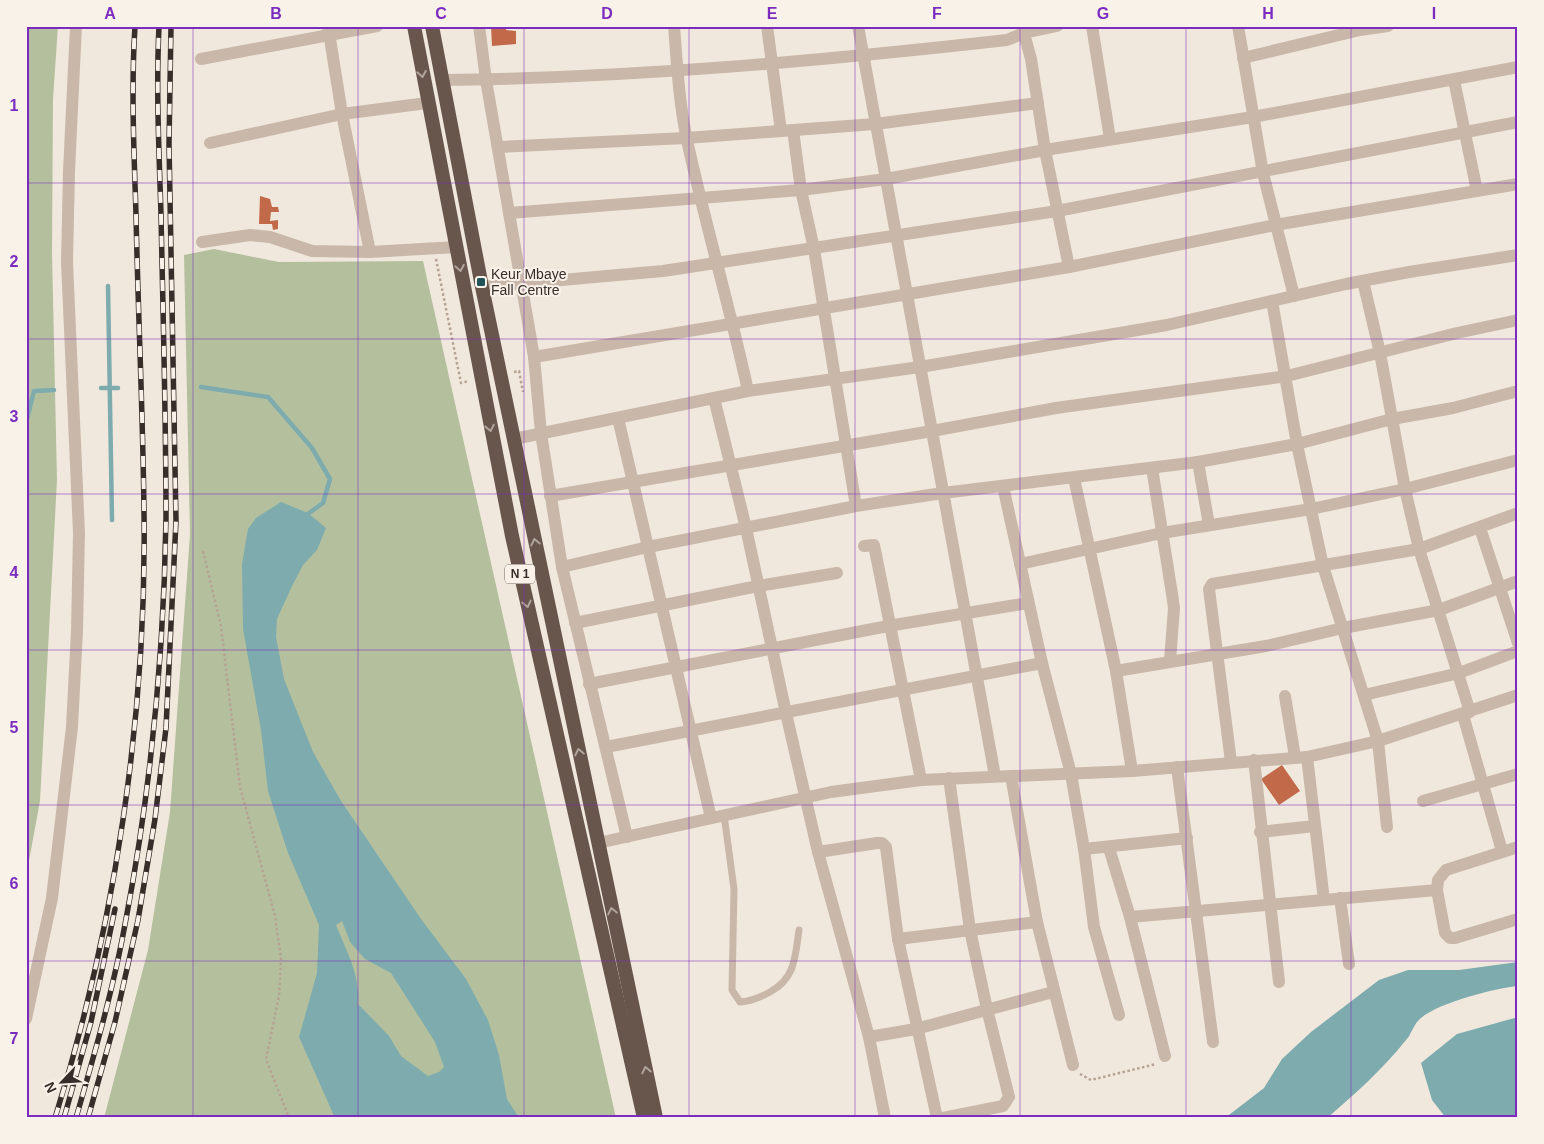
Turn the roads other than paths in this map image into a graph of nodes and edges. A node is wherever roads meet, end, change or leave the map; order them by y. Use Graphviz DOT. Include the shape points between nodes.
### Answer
graph roads {
  1 [pos="76,26"];
  2 [pos="377,26"];
  3 [pos="414,26"];
  4 [pos="432,26"];
  5 [pos="479,26"];
  6 [pos="674,26"];
  7 [pos="767,26"];
  8 [pos="858,26"];
  9 [pos="1058,26"];
  10 [pos="1092,26"];
  11 [pos="1238,26"];
  12 [pos="1388,26"];
  13 [pos="329,30"];
  14 [pos="1023,30"];
  15 [pos="863,56"];
  16 [pos="1243,58"];
  17 [pos="201,59"];
  18 [pos="772,63"];
  19 [pos="1518,68"];
  20 [pos="678,69"];
  21 [pos="442,80"];
  22 [pos="486,80"];
  23 [pos="1454,80"];
  24 [pos="1038,102"];
  25 [pos="428,103"];
  26 [pos="342,114"];
  27 [pos="1252,117"];
  28 [pos="1518,122"];
  29 [pos="876,124"];
  30 [pos="787,130"];
  31 [pos="1466,133"];
  32 [pos="686,138"];
  33 [pos="1110,139"];
  34 [pos="210,143"];
  35 [pos="498,147"];
  36 [pos="1045,150"];
  37 [pos="1263,173"];
  38 [pos="886,179"];
  39 [pos="1518,184"];
  40 [pos="801,190"];
  41 [pos="1477,191"];
  42 [pos="701,199"];
  43 [pos="1057,211"];
  44 [pos="509,213"];
  45 [pos="1275,225"];
  46 [pos="896,236"];
  47 [pos="202,242"];
  48 [pos="456,247"];
  49 [pos="814,249"];
  50 [pos="370,252"];
  51 [pos="1518,255"];
  52 [pos="715,262"];
  53 [pos="1069,267"];
  54 [pos="1363,281"];
  55 [pos="522,282"];
  56 [pos="482,287"];
  57 [pos="907,294"];
  58 [pos="1294,296"];
  59 [pos="1272,301"];
  60 [pos="822,309"];
  61 [pos="1518,320"];
  62 [pos="734,324"];
  63 [pos="1380,353"];
  64 [pos="534,357"];
  65 [pos="920,366"];
  66 [pos="1287,376"];
  67 [pos="834,378"];
  68 [pos="748,391"];
  69 [pos="1518,391"];
  70 [pos="714,398"];
  71 [pos="618,418"];
  72 [pos="1392,418"];
  73 [pos="932,431"];
  74 [pos="541,434"];
  75 [pos="514,439"];
  76 [pos="845,444"];
  77 [pos="1296,444"];
  78 [pos="1518,460"];
  79 [pos="1198,462"];
  80 [pos="730,464"];
  81 [pos="1152,468"];
  82 [pos="1074,478"];
  83 [pos="633,483"];
  84 [pos="1003,486"];
  85 [pos="1405,489"];
  86 [pos="943,493"];
  87 [pos="550,496"];
  88 [pos="856,506"];
  89 [pos="1311,509"];
  90 [pos="1518,513"];
  91 [pos="1209,526"];
  92 [pos="746,528"];
  93 [pos="1480,528"];
  94 [pos="1162,533"];
  95 [pos="864,546"];
  96 [pos="648,547"];
  97 [pos="1090,549"];
  98 [pos="1419,549"];
  99 [pos="1020,564"];
  100 [pos="1324,566"];
  101 [pos="562,567"];
  102 [pos="837,573"];
  103 [pos="1518,581"];
  104 [pos="758,586"];
  105 [pos="1499,589"];
  106 [pos="1028,603"];
  107 [pos="662,606"];
  108 [pos="1439,610"];
  109 [pos="965,614"];
  110 [pos="575,623"];
  111 [pos="888,626"];
  112 [pos="1343,628"];
  113 [pos="1518,643"];
  114 [pos="771,649"];
  115 [pos="1518,652"];
  116 [pos="1216,653"];
  117 [pos="1170,661"];
  118 [pos="1042,663"];
  119 [pos="676,669"];
  120 [pos="1116,671"];
  121 [pos="1459,673"];
  122 [pos="977,676"];
  123 [pos="589,684"];
  124 [pos="902,691"];
  125 [pos="1364,695"];
  126 [pos="1518,695"];
  127 [pos="1285,696"];
  128 [pos="786,713"];
  129 [pos="1467,713"];
  130 [pos="691,732"];
  131 [pos="1378,741"];
  132 [pos="606,748"];
  133 [pos="1301,757"];
  134 [pos="1254,760"];
  135 [pos="1231,762"];
  136 [pos="1177,767"];
  137 [pos="1132,771"];
  138 [pos="1071,774"];
  139 [pos="1518,774"];
  140 [pos="995,776"];
  141 [pos="1011,776"];
  142 [pos="949,778"];
  143 [pos="921,780"];
  144 [pos="1483,783"];
  145 [pos="807,798"];
  146 [pos="1423,802"];
  147 [pos="724,815"];
  148 [pos="711,818"];
  149 [pos="1315,826"];
  150 [pos="1387,827"];
  151 [pos="1260,832"];
  152 [pos="628,838"];
  153 [pos="1188,838"];
  154 [pos="598,843"];
  155 [pos="1518,846"];
  156 [pos="1109,848"];
  157 [pos="1084,849"];
  158 [pos="1502,851"];
  159 [pos="818,852"];
  160 [pos="1437,890"];
  161 [pos="1340,898"];
  162 [pos="1324,900"];
  163 [pos="1270,906"];
  164 [pos="1197,910"];
  165 [pos="1130,917"];
  166 [pos="1518,919"];
  167 [pos="1037,922"];
  168 [pos="799,930"];
  169 [pos="970,930"];
  170 [pos="898,939"];
  171 [pos="1349,964"];
  172 [pos="1279,982"];
  173 [pos="1053,992"];
  174 [pos="986,1009"];
  175 [pos="1119,1015"];
  176 [pos="26,1019"];
  177 [pos="916,1029"];
  178 [pos="869,1037"];
  179 [pos="1213,1042"];
  180 [pos="1165,1056"];
  181 [pos="1073,1064"];
  182 [pos="644,1118"];
  183 [pos="656,1118"];
  184 [pos="885,1118"];
  185 [pos="937,1118"];
  186 [pos="943,1118"];
  1 -- 176 [label="street" via="67,262 79,533 77,631 72,727 52,898"];
  2 -- 13 [label="street"];
  3 -- 25 [label="highway, N 1, one-way"];
  4 -- 21 [label="highway, N 1"];
  5 -- 22 [label="street"];
  6 -- 20 [label="street"];
  7 -- 18 [label="street"];
  8 -- 15 [label="street"];
  9 -- 14 [label="street"];
  10 -- 33 [label="street"];
  11 -- 16 [label="street"];
  12 -- 16 [label="street"];
  13 -- 17 [label="street"];
  13 -- 26 [label="street"];
  14 -- 15 [label="street" via="1007,40"];
  14 -- 24 [label="street"];
  15 -- 18 [label="street"];
  15 -- 29 [label="street"];
  16 -- 27 [label="street"];
  18 -- 20 [label="street"];
  18 -- 30 [label="street"];
  19 -- 23 [label="street"];
  20 -- 22 [label="street"];
  20 -- 32 [label="street"];
  21 -- 22 [label="street"];
  21 -- 56 [label="highway, N 1"];
  22 -- 35 [label="street"];
  23 -- 27 [label="street"];
  23 -- 31 [label="street"];
  24 -- 29 [label="street"];
  24 -- 36 [label="street"];
  25 -- 26 [label="street"];
  25 -- 48 [label="highway, N 1"];
  26 -- 34 [label="street"];
  26 -- 50 [label="street"];
  27 -- 33 [label="street"];
  27 -- 37 [label="street"];
  28 -- 31 [label="street"];
  29 -- 30 [label="street"];
  29 -- 38 [label="street"];
  30 -- 32 [label="street"];
  30 -- 40 [label="street"];
  31 -- 37 [label="street"];
  31 -- 41 [label="street"];
  32 -- 35 [label="street"];
  32 -- 42 [label="street"];
  33 -- 36 [label="street"];
  35 -- 44 [label="street"];
  36 -- 38 [label="street"];
  36 -- 43 [label="street"];
  37 -- 43 [label="street"];
  37 -- 45 [label="street"];
  38 -- 40 [label="street"];
  38 -- 46 [label="street"];
  39 -- 41 [label="street"];
  40 -- 42 [label="street"];
  40 -- 49 [label="street"];
  41 -- 45 [label="street"];
  42 -- 44 [label="street"];
  42 -- 52 [label="street"];
  43 -- 46 [label="street"];
  43 -- 53 [label="street"];
  44 -- 55 [label="street"];
  45 -- 53 [label="street"];
  45 -- 58 [label="street"];
  46 -- 49 [label="street"];
  46 -- 57 [label="street"];
  47 -- 50 [label="street" via="250,235 270,237 312,251"];
  48 -- 50 [label="street"];
  48 -- 182 [label="highway, N 1, one-way" via="512,536"];
  49 -- 52 [label="street"];
  49 -- 60 [label="street"];
  51 -- 54 [label="street"];
  52 -- 55 [label="street" via="663,271"];
  52 -- 62 [label="street"];
  53 -- 57 [label="street"];
  54 -- 58 [label="street"];
  54 -- 63 [label="street"];
  55 -- 56 [label="street"];
  55 -- 64 [label="street"];
  56 -- 75 [label="highway, N 1"];
  57 -- 60 [label="street"];
  57 -- 65 [label="street"];
  58 -- 59 [label="street"];
  59 -- 65 [label="street" via="1167,325"];
  59 -- 66 [label="street"];
  60 -- 62 [label="street"];
  60 -- 67 [label="street"];
  61 -- 63 [label="street"];
  62 -- 64 [label="street"];
  62 -- 68 [label="street"];
  63 -- 66 [label="street"];
  63 -- 72 [label="street"];
  64 -- 74 [label="street"];
  65 -- 67 [label="street"];
  65 -- 73 [label="street"];
  66 -- 73 [label="street" via="1056,408"];
  66 -- 77 [label="street"];
  67 -- 68 [label="street"];
  67 -- 76 [label="street"];
  68 -- 70 [label="street"];
  69 -- 72 [label="street" via="1453,408"];
  70 -- 71 [label="street"];
  70 -- 80 [label="street"];
  71 -- 74 [label="street"];
  71 -- 83 [label="street"];
  72 -- 77 [label="street"];
  72 -- 85 [label="street"];
  73 -- 76 [label="street"];
  73 -- 86 [label="street"];
  74 -- 75 [label="street"];
  74 -- 87 [label="street"];
  154 -- 75 [label="highway, N 1, one-way"];
  76 -- 80 [label="street"];
  76 -- 88 [label="street"];
  77 -- 79 [label="street"];
  77 -- 89 [label="street"];
  78 -- 85 [label="street"];
  79 -- 81 [label="street"];
  79 -- 91 [label="street"];
  80 -- 83 [label="street"];
  80 -- 92 [label="street"];
  81 -- 82 [label="street"];
  81 -- 94 [label="street"];
  82 -- 84 [label="street"];
  82 -- 97 [label="street"];
  83 -- 87 [label="street"];
  83 -- 96 [label="street"];
  84 -- 86 [label="street"];
  84 -- 99 [label="street"];
  85 -- 89 [label="street"];
  85 -- 98 [label="street"];
  86 -- 88 [label="street"];
  86 -- 109 [label="street"];
  87 -- 101 [label="street"];
  88 -- 92 [label="street"];
  89 -- 91 [label="street"];
  89 -- 100 [label="street"];
  90 -- 93 [label="street"];
  91 -- 94 [label="street"];
  92 -- 96 [label="street"];
  92 -- 104 [label="street"];
  93 -- 98 [label="street"];
  93 -- 105 [label="street"];
  94 -- 97 [label="street"];
  94 -- 117 [label="street" via="1174,608"];
  95 -- 111 [label="street" via="874,545"];
  96 -- 101 [label="street"];
  96 -- 107 [label="street"];
  97 -- 99 [label="street"];
  97 -- 120 [label="street"];
  98 -- 100 [label="street"];
  98 -- 108 [label="street"];
  99 -- 106 [label="street"];
  100 -- 112 [label="street"];
  100 -- 116 [label="street" via="1212,584 1209,590"];
  101 -- 110 [label="street"];
  102 -- 104 [label="street"];
  103 -- 105 [label="street"];
  104 -- 107 [label="street"];
  104 -- 114 [label="street"];
  105 -- 108 [label="street"];
  105 -- 113 [label="street"];
  106 -- 109 [label="street"];
  106 -- 118 [label="street"];
  107 -- 110 [label="street"];
  107 -- 119 [label="street"];
  108 -- 112 [label="street"];
  108 -- 121 [label="street"];
  109 -- 111 [label="street"];
  109 -- 122 [label="street"];
  110 -- 123 [label="street"];
  111 -- 114 [label="street"];
  111 -- 124 [label="street"];
  112 -- 116 [label="street" via="1266,646"];
  112 -- 125 [label="street"];
  114 -- 119 [label="street"];
  114 -- 128 [label="street"];
  115 -- 121 [label="street"];
  116 -- 117 [label="street"];
  116 -- 135 [label="street"];
  117 -- 120 [label="street"];
  118 -- 122 [label="street"];
  118 -- 138 [label="street"];
  119 -- 123 [label="street"];
  119 -- 130 [label="street"];
  120 -- 137 [label="street"];
  121 -- 125 [label="street"];
  121 -- 129 [label="street"];
  122 -- 124 [label="street"];
  122 -- 140 [label="street"];
  123 -- 132 [label="street"];
  124 -- 128 [label="street"];
  124 -- 143 [label="street"];
  125 -- 131 [label="street"];
  126 -- 129 [label="street"];
  127 -- 133 [label="street"];
  128 -- 130 [label="street"];
  128 -- 145 [label="street"];
  129 -- 131 [label="street"];
  129 -- 144 [label="street"];
  130 -- 132 [label="street"];
  130 -- 148 [label="street"];
  131 -- 133 [label="street"];
  131 -- 150 [label="street"];
  132 -- 152 [label="street"];
  133 -- 134 [label="street"];
  133 -- 149 [label="street"];
  134 -- 135 [label="street"];
  134 -- 151 [label="street"];
  135 -- 136 [label="street"];
  136 -- 137 [label="street"];
  136 -- 153 [label="street"];
  137 -- 138 [label="street"];
  138 -- 141 [label="street"];
  138 -- 157 [label="street"];
  139 -- 144 [label="street"];
  140 -- 141 [label="street"];
  140 -- 142 [label="street"];
  141 -- 167 [label="street"];
  142 -- 143 [label="street"];
  142 -- 169 [label="street"];
  143 -- 145 [label="street" via="847,789"];
  144 -- 146 [label="street"];
  144 -- 158 [label="street"];
  145 -- 147 [label="street"];
  145 -- 159 [label="street"];
  147 -- 148 [label="street"];
  147 -- 168 [label="lane" via="734,889 732,990 740,1002 764,996 790,976"];
  148 -- 152 [label="street"];
  149 -- 151 [label="street"];
  149 -- 162 [label="street"];
  151 -- 163 [label="street"];
  152 -- 154 [label="street"];
  153 -- 156 [label="street"];
  153 -- 164 [label="street"];
  183 -- 154 [label="highway, N 1, one-way"];
  155 -- 158 [label="street"];
  156 -- 157 [label="street"];
  156 -- 165 [label="street"];
  157 -- 175 [label="street" via="1094,927"];
  158 -- 160 [label="street" via="1446,870 1438,880"];
  159 -- 170 [label="street" via="876,843 886,847"];
  159 -- 178 [label="street"];
  160 -- 161 [label="street"];
  160 -- 166 [label="street" via="1445,934 1450,938"];
  161 -- 162 [label="street"];
  161 -- 171 [label="street"];
  162 -- 163 [label="street"];
  163 -- 164 [label="street"];
  163 -- 172 [label="street"];
  164 -- 165 [label="street"];
  164 -- 179 [label="street"];
  165 -- 180 [label="street"];
  167 -- 169 [label="street"];
  167 -- 173 [label="street"];
  169 -- 170 [label="street"];
  169 -- 174 [label="street"];
  170 -- 177 [label="street"];
  173 -- 174 [label="street"];
  173 -- 181 [label="street"];
  174 -- 177 [label="street"];
  174 -- 186 [label="street" via="1009,1097 1003,1106"];
  177 -- 178 [label="street"];
  177 -- 185 [label="street"];
  178 -- 184 [label="street"];
}
